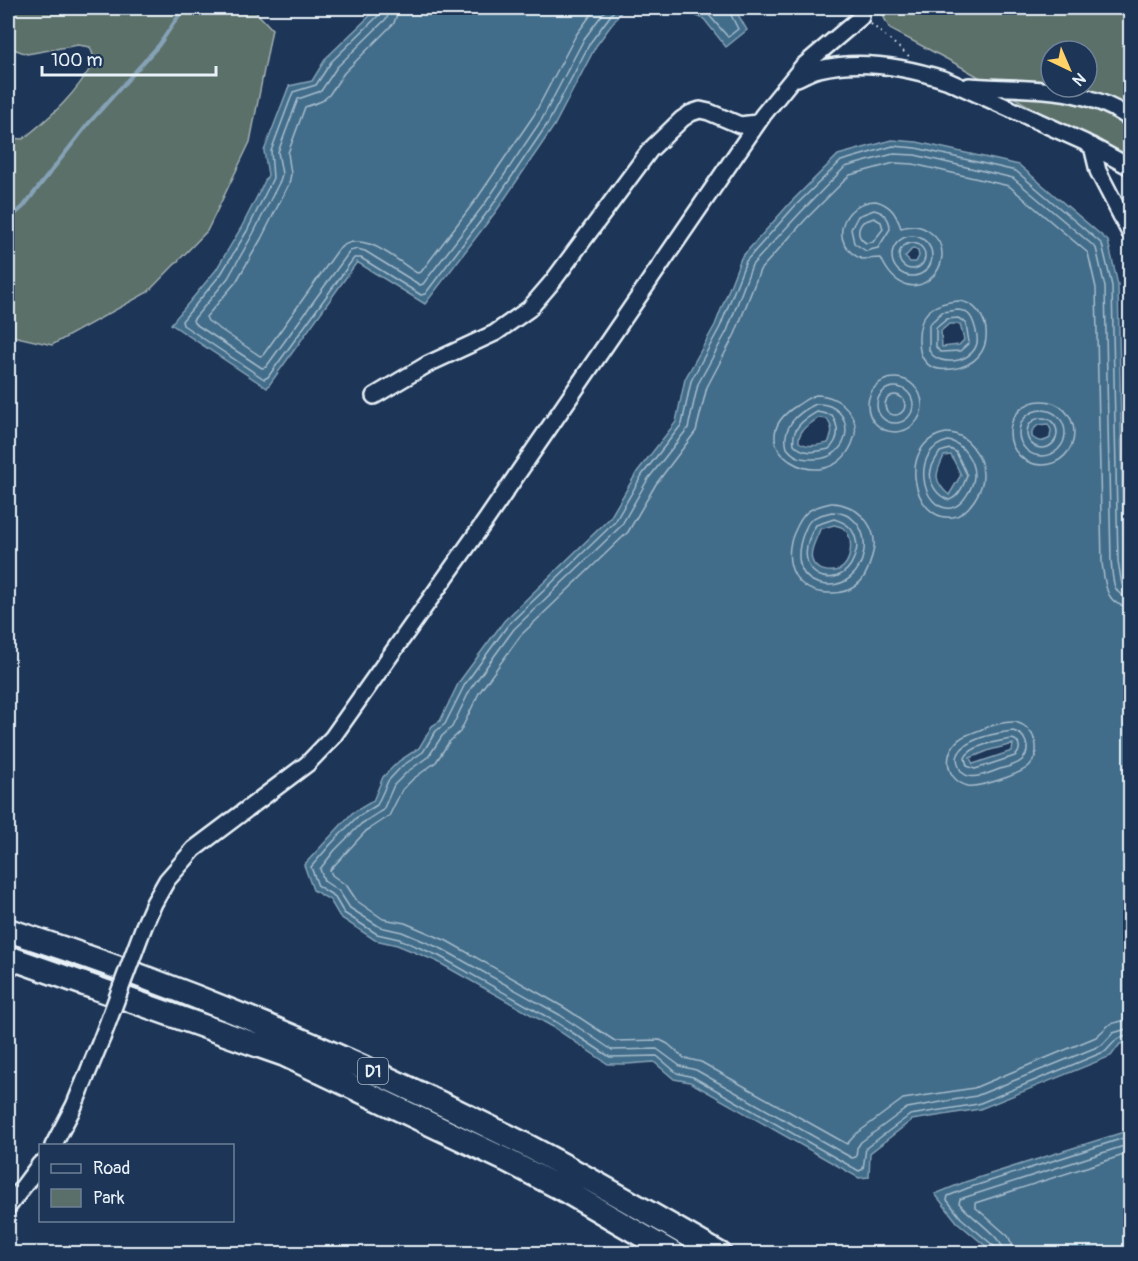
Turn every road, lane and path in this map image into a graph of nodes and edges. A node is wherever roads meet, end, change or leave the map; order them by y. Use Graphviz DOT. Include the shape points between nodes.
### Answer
graph roads {
  1 [pos="1086,8"];
  2 [pos="1127,8"];
  3 [pos="861,17"];
  4 [pos="927,74"];
  5 [pos="790,81"];
  6 [pos="955,85"];
  7 [pos="763,115"];
  8 [pos="1131,118"];
  9 [pos="1092,146"];
  10 [pos="1131,167"];
  11 [pos="1131,233"];
  12 [pos="374,396"];
  13 [pos="8,930"];
  14 [pos="8,957"];
  15 [pos="54,1144"];
  16 [pos="39,1165"];
  17 [pos="8,1208"];
  18 [pos="674,1254"];
  19 [pos="720,1254"];
  1 -- 2 [label="path" via="1105,13"];
  3 -- 4 [label="path"];
  3 -- 5 [label="lane"];
  4 -- 5 [label="lane" via="886,65 853,65 818,69"];
  4 -- 6 [label="lane"];
  5 -- 7 [label="lane"];
  6 -- 8 [label="lane" via="1080,94"];
  6 -- 9 [label="lane"];
  7 -- 12 [label="lane" via="740,125 700,110 682,119 650,150 529,309 495,333 428,364"];
  7 -- 15 [label="lane, bridge" via="332,738 307,764 194,849 167,880 144,926 74,1106"];
  9 -- 10 [label="lane"];
  9 -- 11 [label="lane" via="1098,171"];
  13 -- 19 [label="highway, D1" via="202,999 358,1064 519,1142"];
  14 -- 18 [label="highway, D1" via="285,1055 506,1160"];
  16 -- 17 [label="lane"];
}
